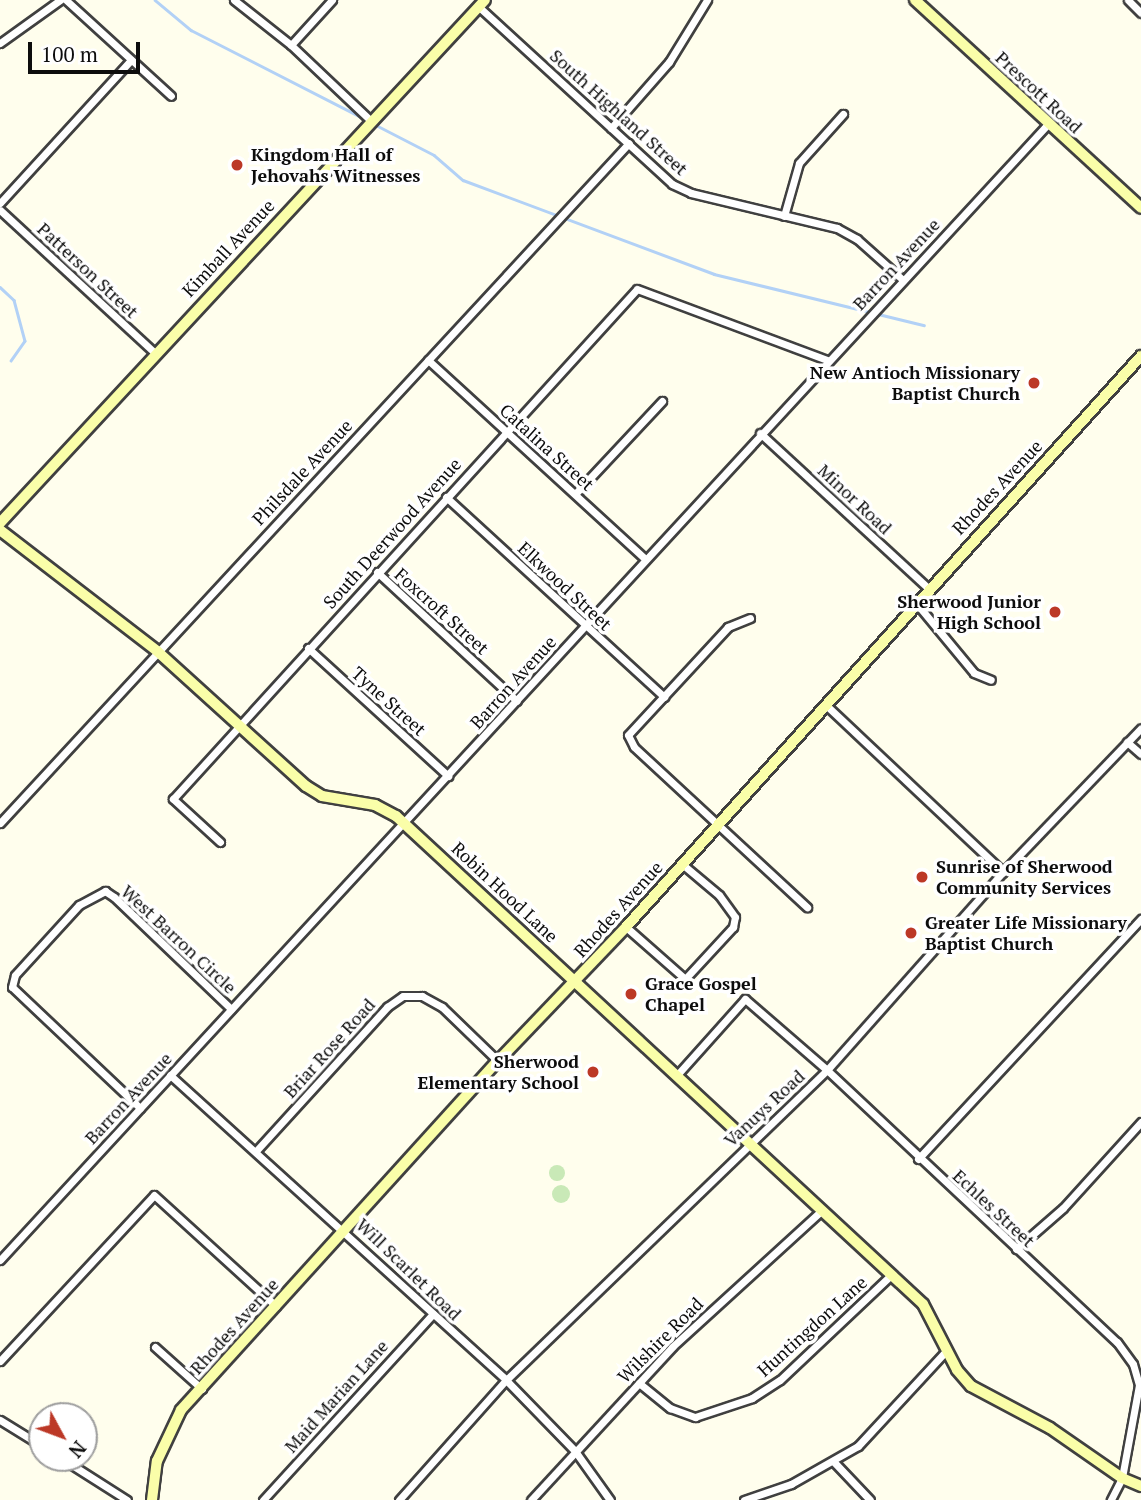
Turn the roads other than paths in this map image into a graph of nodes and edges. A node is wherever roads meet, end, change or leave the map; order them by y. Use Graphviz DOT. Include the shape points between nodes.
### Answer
graph roads {
  1 [pos="60,0"];
  2 [pos="66,0"];
  3 [pos="234,0"];
  4 [pos="332,0"];
  5 [pos="707,0"];
  6 [pos="915,0"];
  7 [pos="1128,0"];
  8 [pos="482,3"];
  9 [pos="1141,12"];
  10 [pos="0,43"];
  11 [pos="291,45"];
  12 [pos="131,60"];
  13 [pos="171,96"];
  14 [pos="843,114"];
  15 [pos="370,120"];
  16 [pos="1048,124"];
  17 [pos="611,128"];
  18 [pos="629,143"];
  19 [pos="0,203"];
  20 [pos="1141,208"];
  21 [pos="0,211"];
  22 [pos="784,216"];
  23 [pos="903,280"];
  24 [pos="155,353"];
  25 [pos="1141,356"];
  26 [pos="428,359"];
  27 [pos="827,360"];
  28 [pos="662,401"];
  29 [pos="505,431"];
  30 [pos="760,433"];
  31 [pos="576,493"];
  32 [pos="446,497"];
  33 [pos="0,523"];
  34 [pos="0,530"];
  35 [pos="644,558"];
  36 [pos="377,572"];
  37 [pos="928,588"];
  38 [pos="917,604"];
  39 [pos="750,618"];
  40 [pos="585,626"];
  41 [pos="308,648"];
  42 [pos="157,651"];
  43 [pos="990,680"];
  44 [pos="664,697"];
  45 [pos="517,701"];
  46 [pos="827,706"];
  47 [pos="240,725"];
  48 [pos="1141,728"];
  49 [pos="1127,741"];
  50 [pos="1141,754"];
  51 [pos="448,776"];
  52 [pos="0,823"];
  53 [pos="405,824"];
  54 [pos="719,824"];
  55 [pos="220,842"];
  56 [pos="682,863"];
  57 [pos="1003,873"];
  58 [pos="807,907"];
  59 [pos="1141,919"];
  60 [pos="626,927"];
  61 [pos="576,981"];
  62 [pos="231,1009"];
  63 [pos="498,1061"];
  64 [pos="827,1070"];
  65 [pos="170,1075"];
  66 [pos="677,1075"];
  67 [pos="139,1108"];
  68 [pos="1141,1122"];
  69 [pos="750,1142"];
  70 [pos="257,1152"];
  71 [pos="918,1159"];
  72 [pos="821,1210"];
  73 [pos="346,1231"];
  74 [pos="1016,1249"];
  75 [pos="0,1260"];
  76 [pos="891,1275"];
  77 [pos="276,1306"];
  78 [pos="433,1314"];
  79 [pos="155,1347"];
  80 [pos="947,1350"];
  81 [pos="0,1361"];
  82 [pos="506,1380"];
  83 [pos="639,1383"];
  84 [pos="202,1389"];
  85 [pos="0,1420"];
  86 [pos="28,1437"];
  87 [pos="575,1451"];
  88 [pos="834,1462"];
  89 [pos="83,1472"];
  90 [pos="1122,1478"];
  91 [pos="1141,1486"];
  92 [pos="127,1500"];
  93 [pos="152,1500"];
  94 [pos="263,1500"];
  95 [pos="398,1500"];
  96 [pos="531,1500"];
  97 [pos="610,1500"];
  98 [pos="744,1500"];
  99 [pos="870,1500"];
  100 [pos="1111,1500"];
  1 -- 10 [label="street"];
  2 -- 12 [label="street"];
  3 -- 11 [label="street"];
  4 -- 11 [label="street"];
  5 -- 17 [label="street" via="669,62"];
  6 -- 16 [label="main road, Prescott Road"];
  7 -- 9 [label="street"];
  8 -- 15 [label="main road, Kimball Avenue"];
  8 -- 17 [label="street, South Highland Street"];
  11 -- 15 [label="street"];
  12 -- 13 [label="street"];
  12 -- 19 [label="street"];
  14 -- 22 [label="street" via="799,163"];
  15 -- 24 [label="main road, Kimball Avenue"];
  16 -- 20 [label="main road, Prescott Road"];
  16 -- 23 [label="street, Barron Avenue"];
  17 -- 18 [label="street, South Highland Street"];
  18 -- 22 [label="street, South Highland Street" via="672,184 691,193"];
  18 -- 26 [label="street, Philsdale Avenue"];
  21 -- 24 [label="street, Patterson Street"];
  22 -- 23 [label="street, South Highland Street" via="837,228 858,239"];
  23 -- 27 [label="street, Barron Avenue"];
  24 -- 33 [label="main road, Kimball Avenue"];
  25 -- 37 [label="main road, Rhodes Avenue"];
  26 -- 29 [label="street, Catalina Street"];
  26 -- 42 [label="street, Philsdale Avenue"];
  27 -- 29 [label="street, South Deerwood Avenue" via="637,289"];
  27 -- 30 [label="street, Barron Avenue"];
  28 -- 31 [label="street"];
  29 -- 31 [label="street, Catalina Street"];
  29 -- 32 [label="street, South Deerwood Avenue"];
  30 -- 35 [label="street, Barron Avenue"];
  30 -- 37 [label="street, Minor Road"];
  31 -- 35 [label="street, Catalina Street"];
  32 -- 36 [label="street, South Deerwood Avenue"];
  32 -- 40 [label="street, Elkwood Street"];
  34 -- 42 [label="main road, Robin Hood Lane"];
  35 -- 40 [label="street, Barron Avenue"];
  36 -- 41 [label="street, South Deerwood Avenue"];
  36 -- 45 [label="street, Foxcroft Street"];
  37 -- 38 [label="main road, Rhodes Avenue"];
  38 -- 43 [label="street" via="974,673"];
  38 -- 46 [label="main road, Rhodes Avenue"];
  39 -- 44 [label="street" via="728,626"];
  40 -- 44 [label="street, Elkwood Street"];
  40 -- 45 [label="street, Barron Avenue"];
  41 -- 47 [label="street, South Deerwood Avenue"];
  41 -- 51 [label="street, Tyne Street"];
  42 -- 47 [label="main road, Robin Hood Lane"];
  42 -- 52 [label="street, Philsdale Avenue"];
  44 -- 54 [label="street" via="628,735 634,747"];
  45 -- 51 [label="street, Barron Avenue"];
  46 -- 54 [label="main road, Rhodes Avenue"];
  46 -- 57 [label="street"];
  47 -- 53 [label="main road, Robin Hood Lane" via="322,796 375,805"];
  47 -- 55 [label="street, South Deerwood Avenue" via="173,799"];
  48 -- 49 [label="street, Vanuys Road"];
  49 -- 50 [label="street"];
  49 -- 57 [label="street, Vanuys Road"];
  51 -- 53 [label="street, Barron Avenue"];
  53 -- 61 [label="main road, Robin Hood Lane"];
  53 -- 62 [label="street, Barron Avenue"];
  54 -- 56 [label="main road, Rhodes Avenue"];
  54 -- 58 [label="street"];
  56 -- 60 [label="main road, Rhodes Avenue"];
  56 -- 60 [label="street" via="719,895 735,924 685,979"];
  57 -- 64 [label="street, Vanuys Road"];
  59 -- 71 [label="street"];
  60 -- 61 [label="main road, Rhodes Avenue"];
  61 -- 63 [label="main road, Rhodes Avenue"];
  61 -- 66 [label="main road, Robin Hood Lane"];
  62 -- 65 [label="street, Barron Avenue"];
  62 -- 67 [label="street, West Barron Circle" via="105,891 79,905 15,975 12,987"];
  63 -- 70 [label="street, Briar Rose Road" via="442,1007 422,996 403,996 387,1007"];
  63 -- 73 [label="main road, Rhodes Avenue"];
  64 -- 66 [label="street, Echles Street" via="745,999"];
  64 -- 69 [label="street, Vanuys Road"];
  64 -- 71 [label="street, Echles Street"];
  65 -- 67 [label="street, Barron Avenue"];
  65 -- 70 [label="street, Will Scarlet Road"];
  66 -- 69 [label="main road, Robin Hood Lane"];
  67 -- 75 [label="street, Barron Avenue"];
  68 -- 74 [label="street" via="1063,1208"];
  69 -- 72 [label="main road, Robin Hood Lane"];
  69 -- 82 [label="street, Vanuys Road"];
  70 -- 73 [label="street, Will Scarlet Road"];
  71 -- 74 [label="street, Echles Street"];
  72 -- 76 [label="main road, Robin Hood Lane"];
  72 -- 83 [label="street, Wilshire Road" via="671,1347"];
  73 -- 77 [label="main road, Rhodes Avenue"];
  73 -- 78 [label="street, Will Scarlet Road"];
  74 -- 90 [label="street, Echles Street" via="1117,1342 1133,1364 1139,1385 1138,1409"];
  76 -- 80 [label="main road, Robin Hood Lane" via="923,1304"];
  76 -- 83 [label="street, Huntingdon Lane" via="780,1380 752,1398 695,1417 670,1408"];
  77 -- 81 [label="street" via="154,1195"];
  77 -- 84 [label="main road, Rhodes Avenue"];
  78 -- 82 [label="street, Will Scarlet Road"];
  78 -- 94 [label="street, Maid Marian Lane"];
  79 -- 84 [label="street"];
  80 -- 88 [label="street" via="881,1424"];
  80 -- 90 [label="main road, Robin Hood Lane" via="971,1386 1050,1428"];
  82 -- 87 [label="street, Will Scarlet Road"];
  82 -- 95 [label="street, Vanuys Road"];
  83 -- 87 [label="street, Wilshire Road"];
  84 -- 93 [label="main road, Rhodes Avenue" via="166,1435"];
  85 -- 86 [label="street"];
  87 -- 96 [label="street, Wilshire Road"];
  87 -- 97 [label="street, Will Scarlet Road"];
  88 -- 98 [label="street"];
  88 -- 99 [label="street"];
  89 -- 92 [label="street"];
  90 -- 91 [label="main road, Robin Hood Lane"];
  90 -- 100 [label="street, Echles Street"];
}
